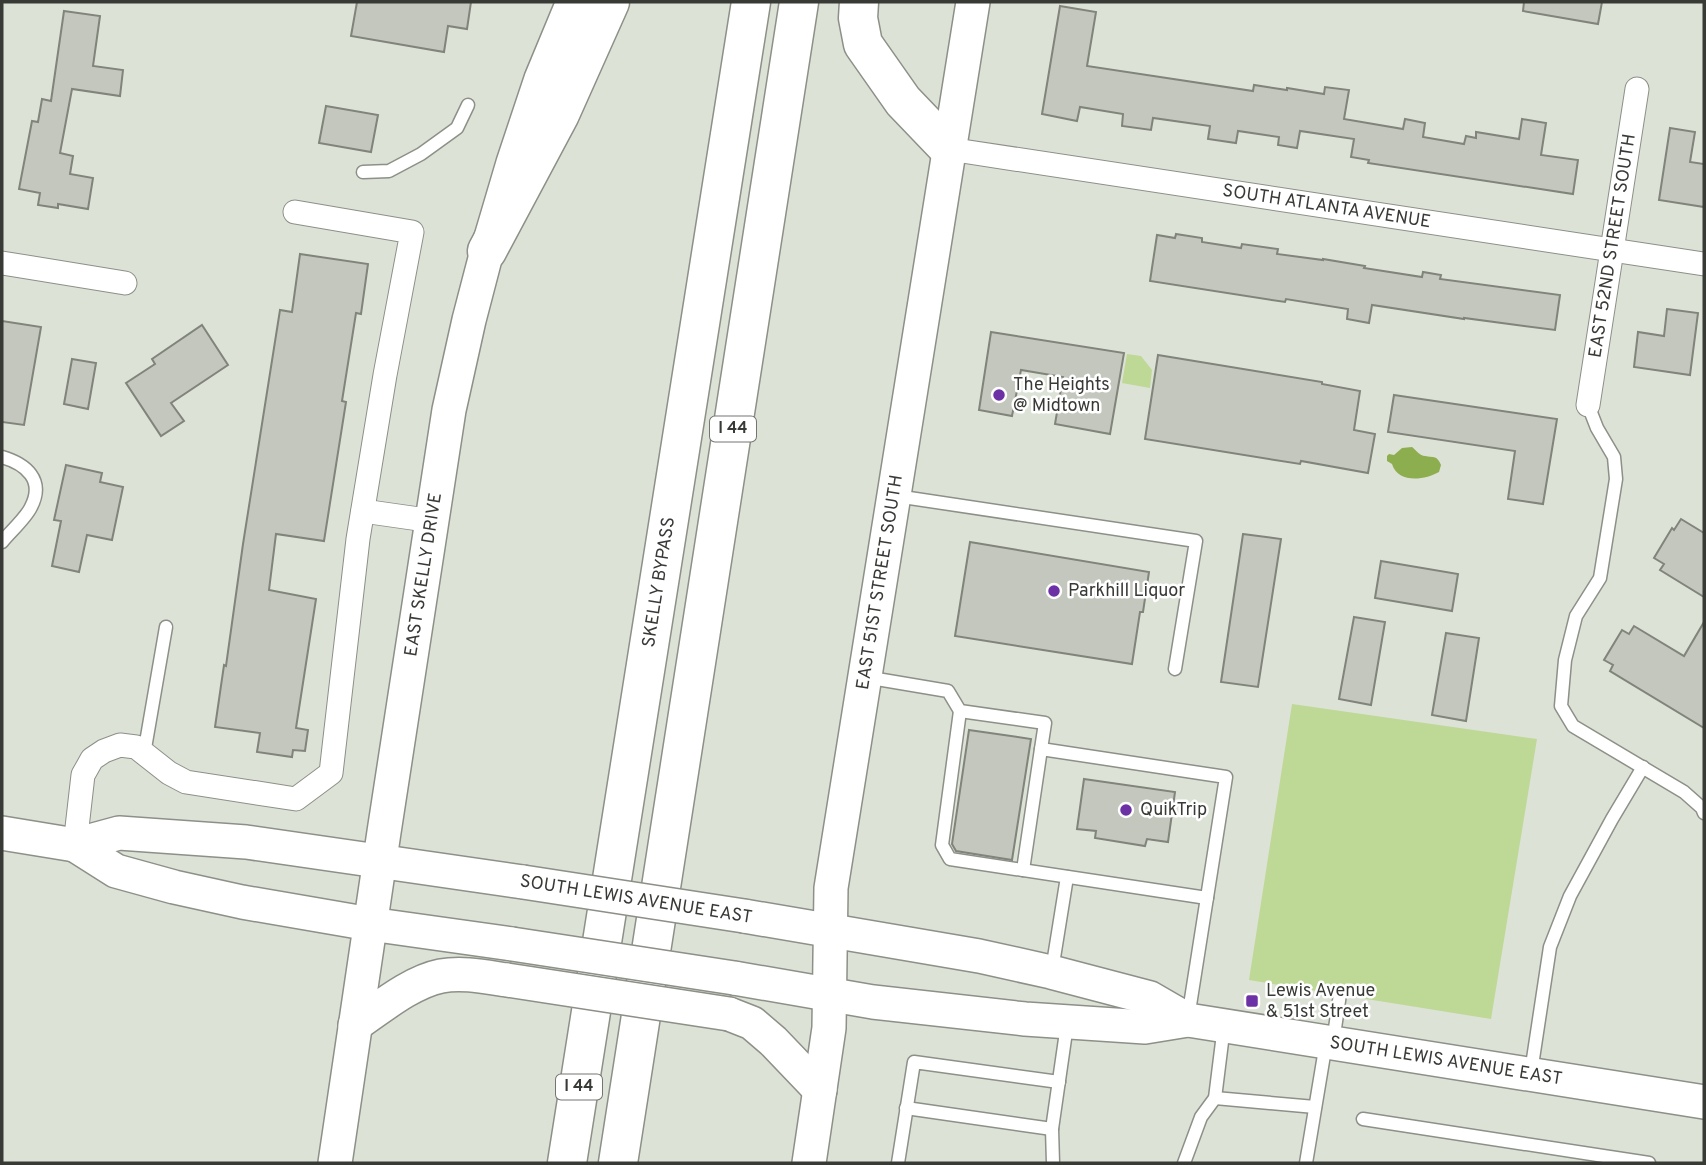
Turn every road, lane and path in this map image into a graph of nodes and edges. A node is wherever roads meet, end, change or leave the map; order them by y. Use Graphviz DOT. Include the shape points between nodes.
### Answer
graph roads {
  1 [pos="610,2"];
  2 [pos="751,2"];
  3 [pos="799,2"];
  4 [pos="859,2"];
  5 [pos="973,2"];
  6 [pos="568,5"];
  7 [pos="1637,89"];
  8 [pos="468,105"];
  9 [pos="950,149"];
  10 [pos="363,172"];
  11 [pos="295,212"];
  12 [pos="1612,249"];
  13 [pos="487,251"];
  14 [pos="2,263"];
  15 [pos="1704,264"];
  16 [pos="125,283"];
  17 [pos="1588,405"];
  18 [pos="2,457"];
  19 [pos="894,496"];
  20 [pos="363,511"];
  21 [pos="433,521"];
  22 [pos="2,542"];
  23 [pos="166,626"];
  24 [pos="1174,670"];
  25 [pos="864,677"];
  26 [pos="960,711"];
  27 [pos="1041,749"];
  28 [pos="144,754"];
  29 [pos="1643,767"];
  30 [pos="1704,813"];
  31 [pos="2,833"];
  32 [pos="75,845"];
  33 [pos="379,862"];
  34 [pos="1023,870"];
  35 [pos="1067,877"];
  36 [pos="1207,898"];
  37 [pos="370,924"];
  38 [pos="829,931"];
  39 [pos="1051,972"];
  40 [pos="1125,992"];
  41 [pos="1340,994"];
  42 [pos="830,995"];
  43 [pos="1188,1020"];
  44 [pos="1068,1022"];
  45 [pos="355,1025"];
  46 [pos="1224,1026"];
  47 [pos="1329,1043"];
  48 [pos="1530,1074"];
  49 [pos="1059,1082"];
  50 [pos="820,1090"];
  51 [pos="1215,1098"];
  52 [pos="1704,1102"];
  53 [pos="1315,1107"];
  54 [pos="906,1108"];
  55 [pos="1363,1119"];
  56 [pos="1052,1129"];
  57 [pos="1586,1158"];
  58 [pos="335,1163"];
  59 [pos="567,1163"];
  60 [pos="618,1163"];
  61 [pos="809,1163"];
  62 [pos="898,1163"];
  63 [pos="1052,1163"];
  64 [pos="1184,1163"];
  65 [pos="1306,1163"];
  66 [pos="1648,1163"];
  1 -- 13 [label="highway" via="560,114"];
  2 -- 59 [label="highway, SKELLY BYPASS / I 44"];
  3 -- 60 [label="highway, I 44"];
  4 -- 9 [label="highway" via="863,44 903,101"];
  5 -- 9 [label="main road, EAST 51ST STREET SOUTH"];
  6 -- 13 [label="main road, EAST SKELLY DRIVE"];
  7 -- 12 [label="street, EAST 52ND STREET SOUTH"];
  8 -- 10 [label="lane" via="457,128 421,154 389,171"];
  9 -- 12 [label="street, SOUTH ATLANTA AVENUE"];
  9 -- 19 [label="main road, EAST 51ST STREET SOUTH"];
  11 -- 20 [label="street" via="412,232"];
  12 -- 15 [label="street, SOUTH ATLANTA AVENUE"];
  12 -- 17 [label="street, EAST 52ND STREET SOUTH"];
  13 -- 21 [label="main road, EAST SKELLY DRIVE" via="449,410"];
  14 -- 16 [label="street"];
  17 -- 29 [label="lane" via="1614,457 1616,480 1600,578 1576,616 1565,660 1561,706 1573,726"];
  18 -- 22 [label="lane" via="29,470 36,489 31,508"];
  19 -- 24 [label="lane" via="1196,541"];
  19 -- 25 [label="main road, EAST 51ST STREET SOUTH"];
  20 -- 21 [label="street"];
  20 -- 28 [label="street" via="331,773 296,799 186,782"];
  21 -- 33 [label="main road, EAST SKELLY DRIVE"];
  23 -- 28 [label="lane"];
  25 -- 26 [label="lane" via="948,691"];
  25 -- 38 [label="main road, EAST 51ST STREET SOUTH" via="831,888"];
  26 -- 27 [label="lane" via="1045,723"];
  26 -- 34 [label="lane" via="942,845 950,859"];
  27 -- 34 [label="lane"];
  27 -- 36 [label="lane" via="1226,777"];
  28 -- 32 [label="street" via="136,747 120,746 92,759 83,775"];
  29 -- 30 [label="lane" via="1684,792"];
  29 -- 48 [label="lane" via="1570,897 1550,947"];
  31 -- 32 [label="main road, SOUTH LEWIS AVENUE EAST"];
  32 -- 33 [label="main road, SOUTH LEWIS AVENUE EAST" via="119,833 246,842"];
  32 -- 37 [label="main road, SOUTH LEWIS AVENUE EAST" via="116,871 174,887"];
  33 -- 37 [label="main road, EAST SKELLY DRIVE"];
  33 -- 38 [label="main road, SOUTH LEWIS AVENUE EAST, bridge"];
  34 -- 35 [label="lane"];
  35 -- 36 [label="lane"];
  35 -- 39 [label="lane"];
  36 -- 43 [label="lane"];
  37 -- 42 [label="main road, SOUTH LEWIS AVENUE EAST, bridge"];
  37 -- 45 [label="main road, EAST SKELLY DRIVE"];
  38 -- 39 [label="main road, SOUTH LEWIS AVENUE EAST"];
  38 -- 42 [label="main road, EAST 51ST STREET SOUTH"];
  39 -- 40 [label="main road, SOUTH LEWIS AVENUE EAST"];
  40 -- 43 [label="main road, SOUTH LEWIS AVENUE EAST" via="1150,998"];
  40 -- 44 [label="main road" via="1077,1004 1070,1009"];
  41 -- 47 [label="lane"];
  42 -- 44 [label="main road, SOUTH LEWIS AVENUE EAST"];
  42 -- 50 [label="main road, EAST 51ST STREET SOUTH"];
  43 -- 44 [label="main road, SOUTH LEWIS AVENUE EAST" via="1145,1027"];
  43 -- 46 [label="main road, SOUTH LEWIS AVENUE EAST"];
  44 -- 49 [label="lane"];
  45 -- 50 [label="main road, bridge" via="408,989 441,976 507,980 729,1014 752,1023"];
  45 -- 58 [label="main road, EAST SKELLY DRIVE"];
  46 -- 47 [label="main road, SOUTH LEWIS AVENUE EAST"];
  46 -- 51 [label="lane"];
  47 -- 48 [label="main road, SOUTH LEWIS AVENUE EAST"];
  47 -- 53 [label="lane"];
  48 -- 52 [label="main road, SOUTH LEWIS AVENUE EAST"];
  49 -- 54 [label="lane" via="914,1062"];
  49 -- 56 [label="lane"];
  50 -- 61 [label="main road, EAST 51ST STREET SOUTH"];
  51 -- 53 [label="lane"];
  51 -- 64 [label="lane" via="1201,1117"];
  53 -- 65 [label="lane"];
  54 -- 56 [label="lane"];
  54 -- 62 [label="lane"];
  55 -- 57 [label="lane"];
  56 -- 63 [label="lane"];
  57 -- 66 [label="lane"];
}
